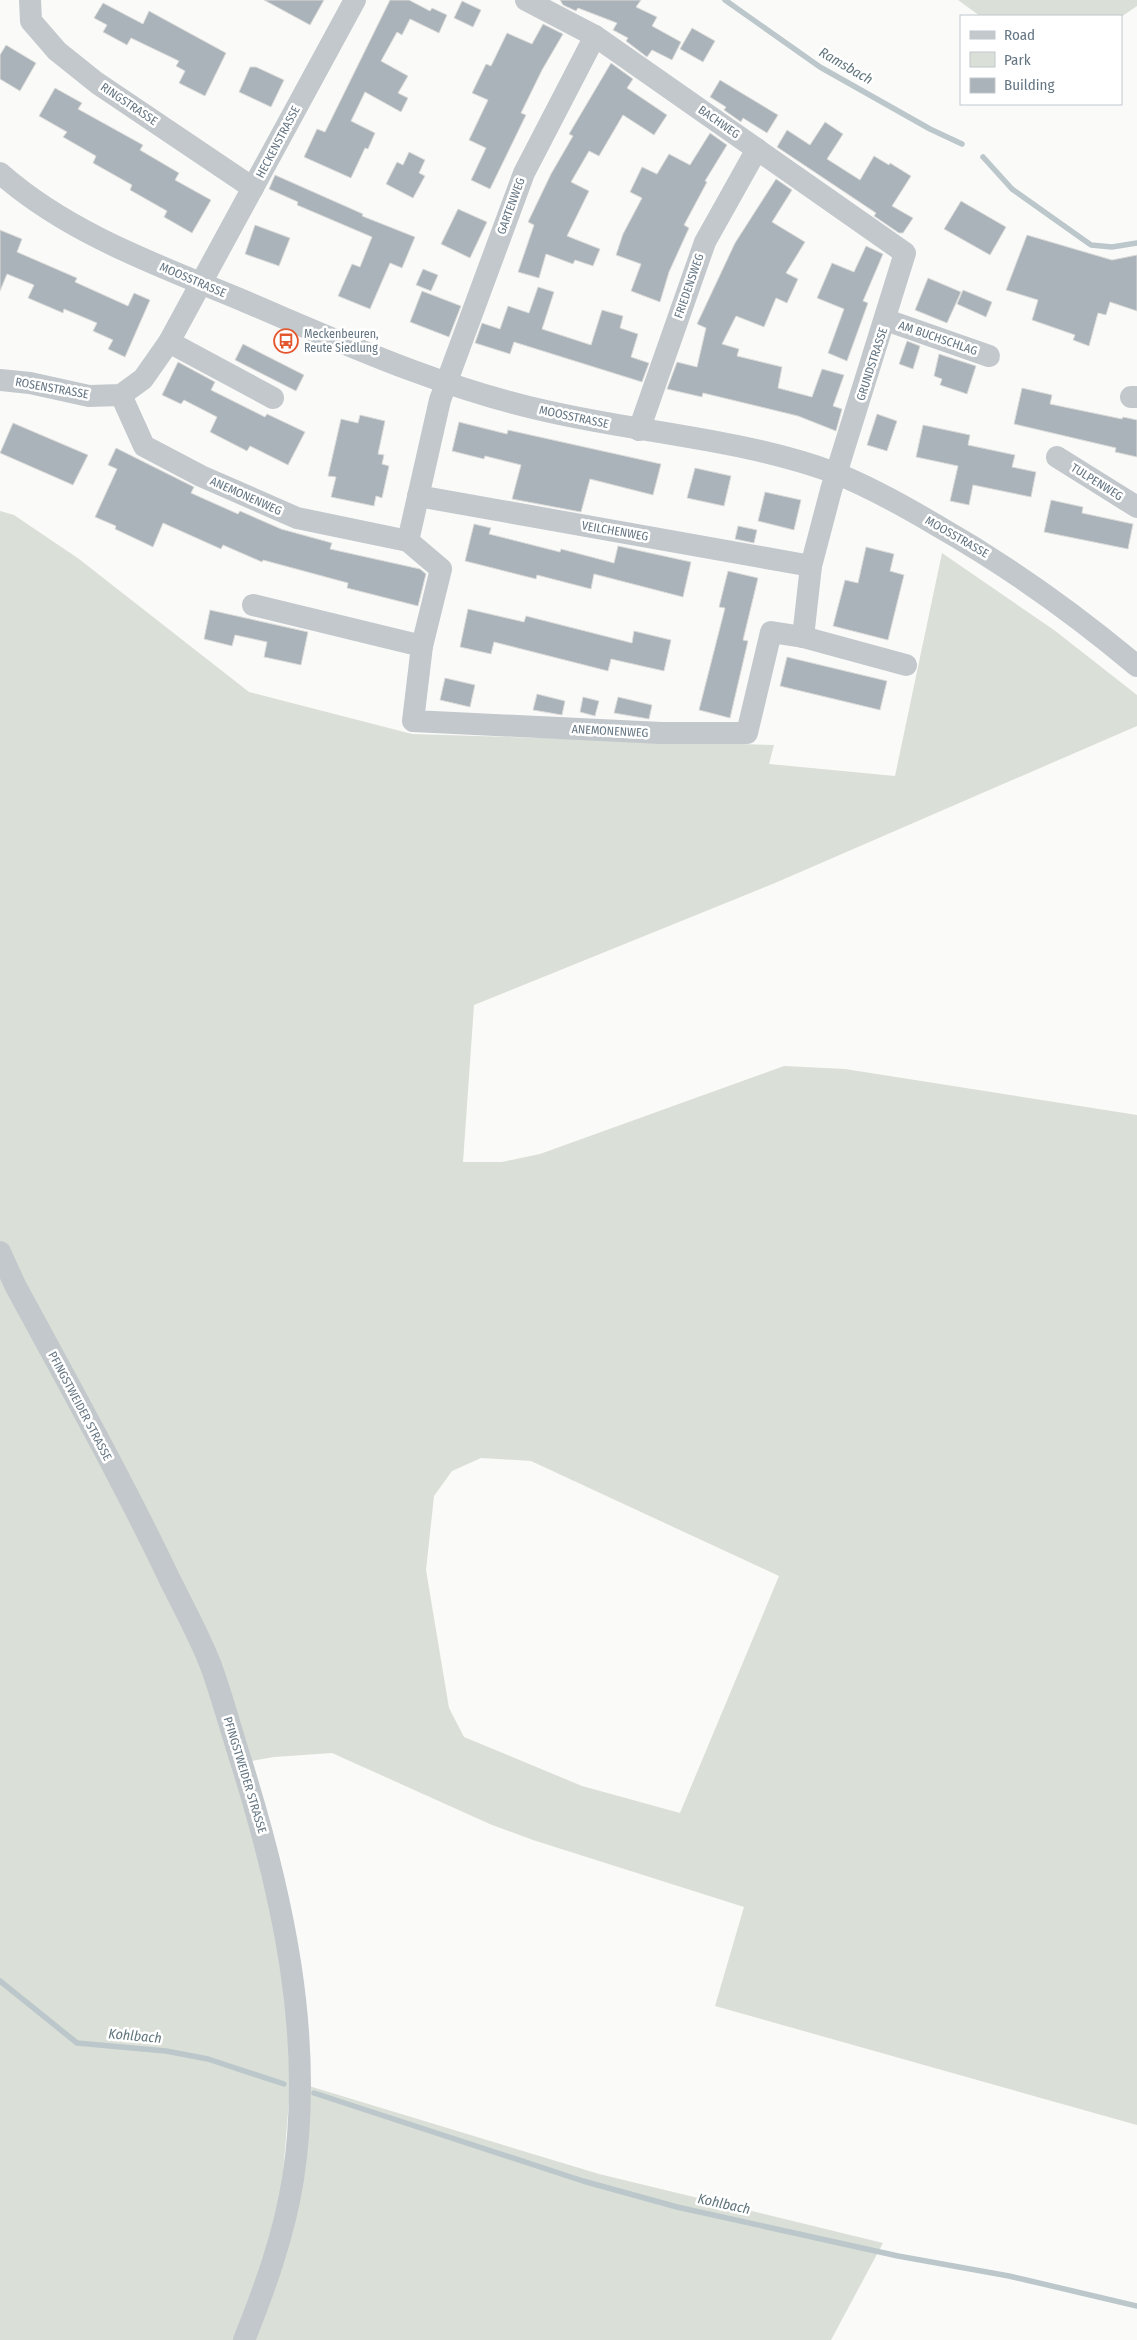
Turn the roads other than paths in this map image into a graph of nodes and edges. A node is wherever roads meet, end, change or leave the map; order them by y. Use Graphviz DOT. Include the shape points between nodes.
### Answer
graph roads {
  1 [pos="30,0"];
  2 [pos="355,0"];
  3 [pos="526,0"];
  4 [pos="595,36"];
  5 [pos="757,149"];
  6 [pos="0,172"];
  7 [pos="253,188"];
  8 [pos="905,253"];
  9 [pos="200,283"];
  10 [pos="886,320"];
  11 [pos="169,342"];
  12 [pos="989,356"];
  13 [pos="0,380"];
  14 [pos="446,384"];
  15 [pos="122,395"];
  16 [pos="273,398"];
  17 [pos="639,430"];
  18 [pos="1057,457"];
  19 [pos="836,474"];
  20 [pos="418,496"];
  21 [pos="1137,507"];
  22 [pos="408,542"];
  23 [pos="811,566"];
  24 [pos="253,605"];
  25 [pos="803,637"];
  26 [pos="422,646"];
  27 [pos="906,665"];
  28 [pos="1137,666"];
  29 [pos="0,1252"];
  30 [pos="244,2340"];
  1 -- 7 [label="street, RINGSTRASSE" via="31,21 57,50 97,83"];
  2 -- 7 [label="street, HECKENSTRASSE"];
  3 -- 4 [label="street, BACHWEG"];
  4 -- 5 [label="street, BACHWEG"];
  4 -- 14 [label="street, GARTENWEG" via="524,173"];
  5 -- 8 [label="street, BACHWEG"];
  5 -- 17 [label="street, FRIEDENSWEG" via="704,242"];
  6 -- 9 [label="street, MOOSSTRASSE" via="40,205 74,224"];
  7 -- 9 [label="street, HECKENSTRASSE"];
  8 -- 10 [label="street, GRUNDSTRASSE"];
  9 -- 11 [label="street"];
  9 -- 14 [label="street, MOOSSTRASSE"];
  10 -- 12 [label="street, AM BUCHSCHLAG"];
  10 -- 19 [label="street, GRUNDSTRASSE"];
  11 -- 15 [label="street" via="144,379"];
  11 -- 16 [label="street"];
  13 -- 15 [label="street, ROSENSTRASSE" via="89,396"];
  14 -- 17 [label="street, MOOSSTRASSE" via="546,411"];
  14 -- 20 [label="street"];
  15 -- 22 [label="street, ANEMONENWEG" via="144,446 201,476 297,518"];
  17 -- 19 [label="street, MOOSSTRASSE" via="742,448"];
  18 -- 21 [label="street, TULPENWEG"];
  19 -- 23 [label="street"];
  19 -- 28 [label="street, MOOSSTRASSE" via="919,514 988,555 1042,591"];
  20 -- 22 [label="street"];
  20 -- 23 [label="street, VEILCHENWEG"];
  22 -- 26 [label="street, ANEMONENWEG" via="442,569"];
  23 -- 25 [label="street"];
  24 -- 26 [label="street"];
  25 -- 26 [label="street, ANEMONENWEG" via="771,632 747,733 661,733 413,721"];
  25 -- 27 [label="street, ANEMONENWEG"];
  29 -- 30 [label="street, PFINGSTWEIDER STRASSE" via="15,1286 140,1516 211,1665 270,1861 296,2008 299,2106 287,2210 270,2274"];
}
